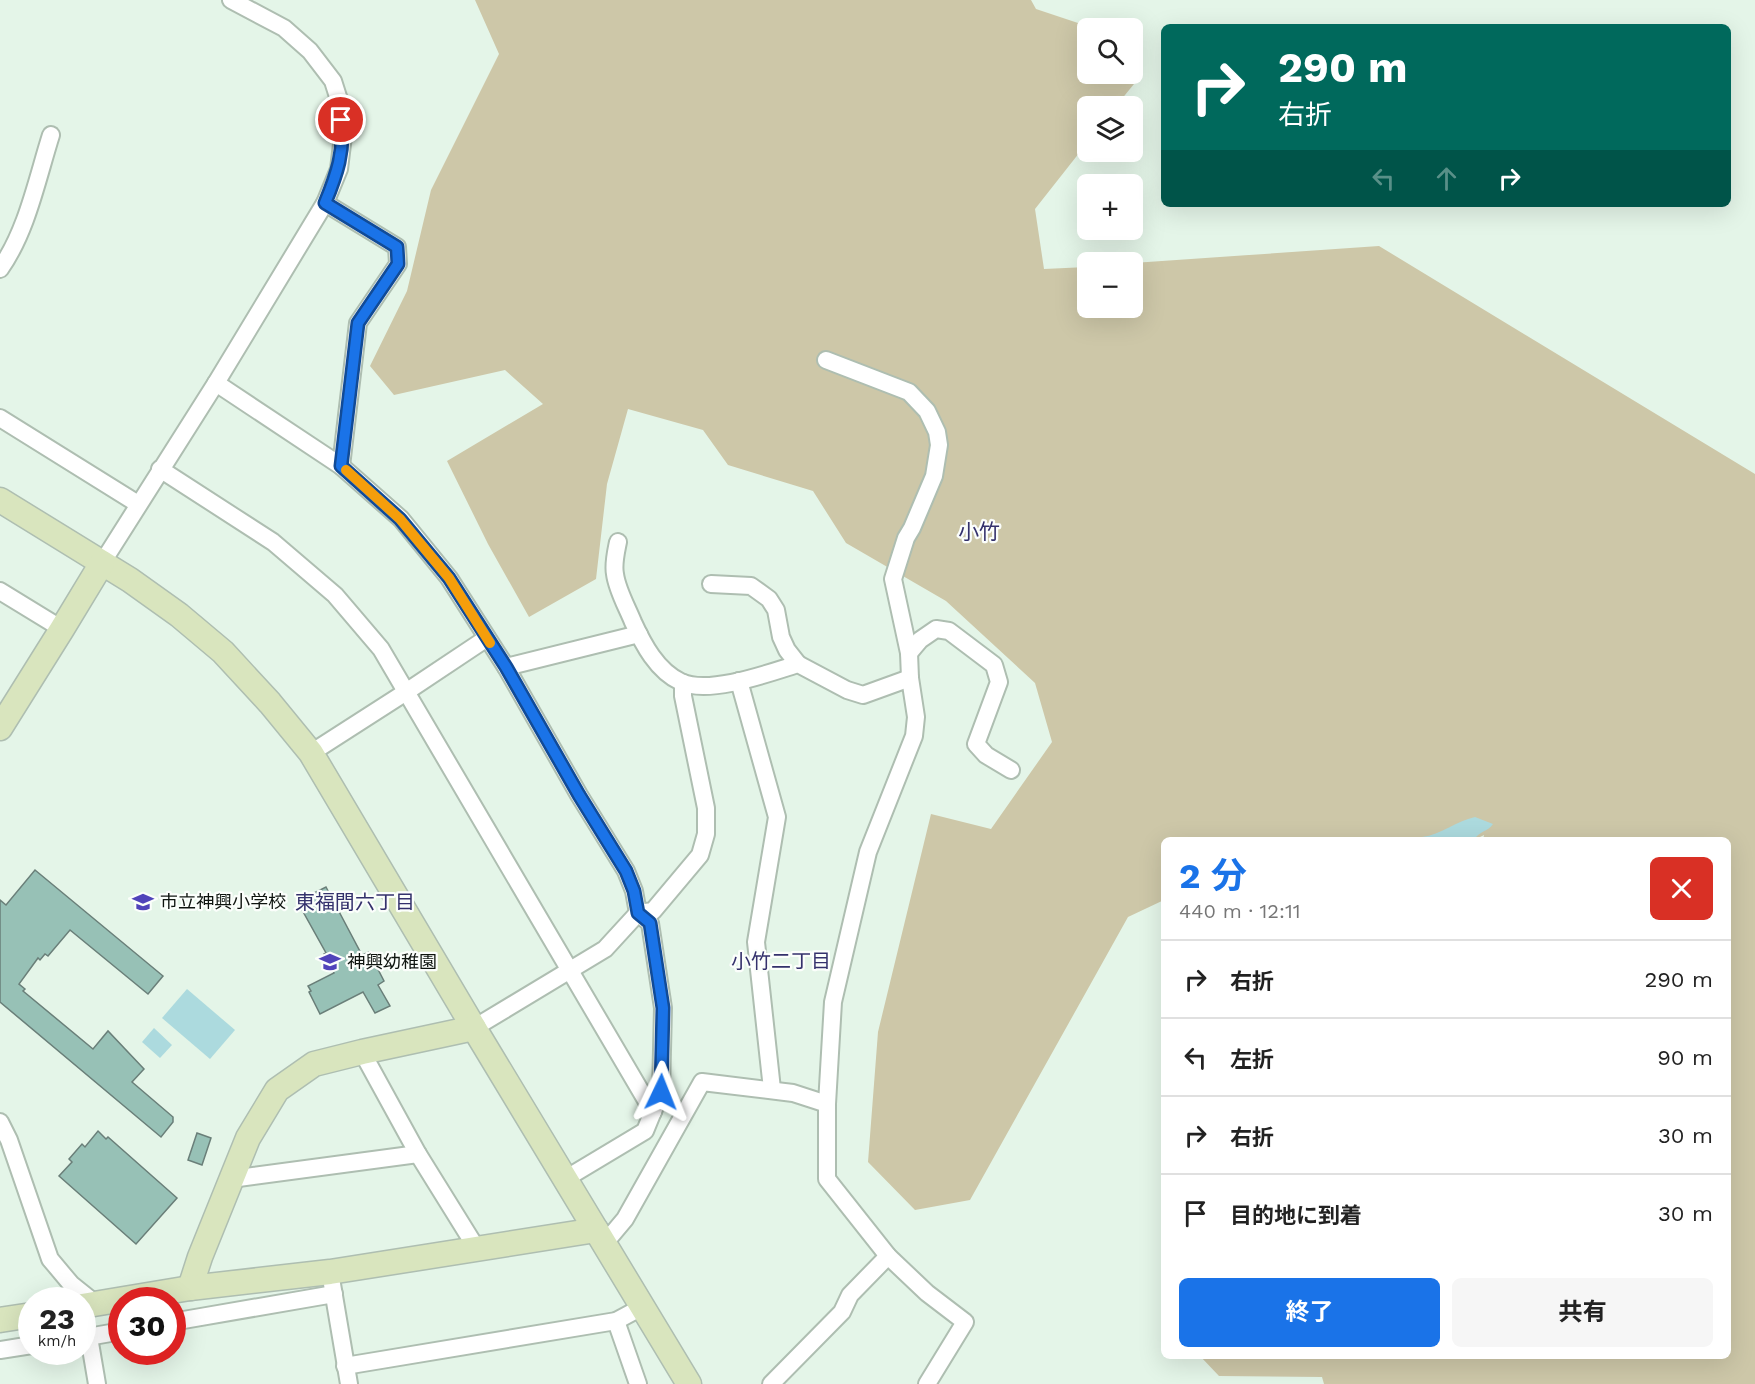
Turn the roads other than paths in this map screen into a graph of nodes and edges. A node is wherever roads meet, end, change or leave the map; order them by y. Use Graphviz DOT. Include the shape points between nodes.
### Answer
graph roads {
  1 [pos="231,0"];
  2 [pos="51,135"];
  3 [pos="325,203"];
  4 [pos="0,269"];
  5 [pos="826,360"];
  6 [pos="216,383"];
  7 [pos="0,418"];
  8 [pos="341,466"];
  9 [pos="160,469"];
  10 [pos="0,500"];
  11 [pos="138,504"];
  12 [pos="618,542"];
  13 [pos="102,563"];
  14 [pos="711,584"];
  15 [pos="2,597"];
  16 [pos="62,629"];
  17 [pos="639,634"];
  18 [pos="487,638"];
  19 [pos="909,653"];
  20 [pos="798,664"];
  21 [pos="506,667"];
  22 [pos="910,678"];
  23 [pos="739,681"];
  24 [pos="683,683"];
  25 [pos="406,692"];
  26 [pos="0,728"];
  27 [pos="311,753"];
  28 [pos="1011,770"];
  29 [pos="638,913"];
  30 [pos="571,970"];
  31 [pos="474,1028"];
  32 [pos="362,1052"];
  33 [pos="772,1089"];
  34 [pos="827,1104"];
  35 [pos="653,1112"];
  36 [pos="0,1122"];
  37 [pos="418,1154"];
  38 [pos="231,1179"];
  39 [pos="565,1179"];
  40 [pos="600,1237"];
  41 [pos="477,1248"];
  42 [pos="888,1256"];
  43 [pos="332,1283"];
  44 [pos="74,1287"];
  45 [pos="190,1288"];
  46 [pos="96,1304"];
  47 [pos="642,1307"];
  48 [pos="18,1317"];
  49 [pos="186,1319"];
  50 [pos="0,1320"];
  51 [pos="616,1321"];
  52 [pos="18,1347"];
  53 [pos="0,1350"];
  54 [pos="93,1365"];
  55 [pos="345,1366"];
  56 [pos="97,1384"];
  57 [pos="348,1384"];
  58 [pos="638,1384"];
  59 [pos="689,1384"];
  60 [pos="771,1384"];
  61 [pos="927,1384"];
  1 -- 3 [label="street" via="284,28 310,51 333,81 343,136 339,169"];
  2 -- 4 [label="street" via="22,230"];
  3 -- 6 [label="street"];
  3 -- 8 [label="street" via="397,247 398,264 358,323"];
  5 -- 19 [label="street" via="909,392 927,411 937,432 934,476 906,538 893,579"];
  6 -- 8 [label="street"];
  6 -- 9 [label="street"];
  7 -- 11 [label="street"];
  8 -- 18 [label="street" via="400,519 449,578"];
  9 -- 11 [label="street"];
  9 -- 25 [label="street" via="273,542 334,596 381,649"];
  10 -- 13 [label="street"];
  11 -- 13 [label="street"];
  12 -- 17 [label="street" via="615,574"];
  13 -- 16 [label="street"];
  13 -- 27 [label="street" via="179,615 223,652"];
  14 -- 20 [label="street" via="751,586 769,599 776,610 781,637"];
  15 -- 16 [label="street"];
  16 -- 26 [label="street"];
  17 -- 21 [label="street"];
  17 -- 24 [label="street" via="650,655"];
  18 -- 21 [label="street"];
  18 -- 25 [label="street"];
  19 -- 22 [label="street"];
  19 -- 28 [label="street" via="936,629 949,631 994,665 999,682 976,744"];
  20 -- 22 [label="street" via="863,695"];
  20 -- 23 [label="street"];
  21 -- 29 [label="street" via="626,871"];
  22 -- 34 [label="street" via="916,717 914,736 868,852 833,1002"];
  23 -- 24 [label="street" via="702,686"];
  23 -- 33 [label="street" via="777,817 756,942"];
  24 -- 29 [label="street" via="682,696 706,808 706,834 700,855 653,911"];
  25 -- 27 [label="street"];
  25 -- 30 [label="street"];
  27 -- 31 [label="street"];
  29 -- 30 [label="street" via="605,949"];
  29 -- 35 [label="street" via="650,923 663,1008 661,1092"];
  30 -- 31 [label="street"];
  30 -- 35 [label="street"];
  31 -- 32 [label="street"];
  31 -- 39 [label="street"];
  32 -- 37 [label="street"];
  32 -- 38 [label="street" via="314,1064 277,1090 248,1138"];
  33 -- 34 [label="street"];
  33 -- 40 [label="street" via="702,1082 625,1219"];
  34 -- 42 [label="street" via="826,1179"];
  35 -- 39 [label="street" via="645,1131"];
  36 -- 44 [label="street" via="50,1258"];
  37 -- 38 [label="street"];
  37 -- 41 [label="street"];
  38 -- 45 [label="street"];
  39 -- 40 [label="street"];
  40 -- 41 [label="street"];
  40 -- 47 [label="street"];
  41 -- 43 [label="street"];
  42 -- 60 [label="street" via="850,1295 842,1312"];
  42 -- 61 [label="street" via="965,1322"];
  43 -- 45 [label="street"];
  43 -- 49 [label="street"];
  43 -- 55 [label="street"];
  45 -- 46 [label="street"];
  47 -- 51 [label="street"];
  47 -- 59 [label="street"];
  48 -- 50 [label="street"];
  51 -- 55 [label="street"];
  51 -- 58 [label="street"];
  52 -- 53 [label="street"];
  54 -- 56 [label="street"];
  55 -- 57 [label="street"];
}
